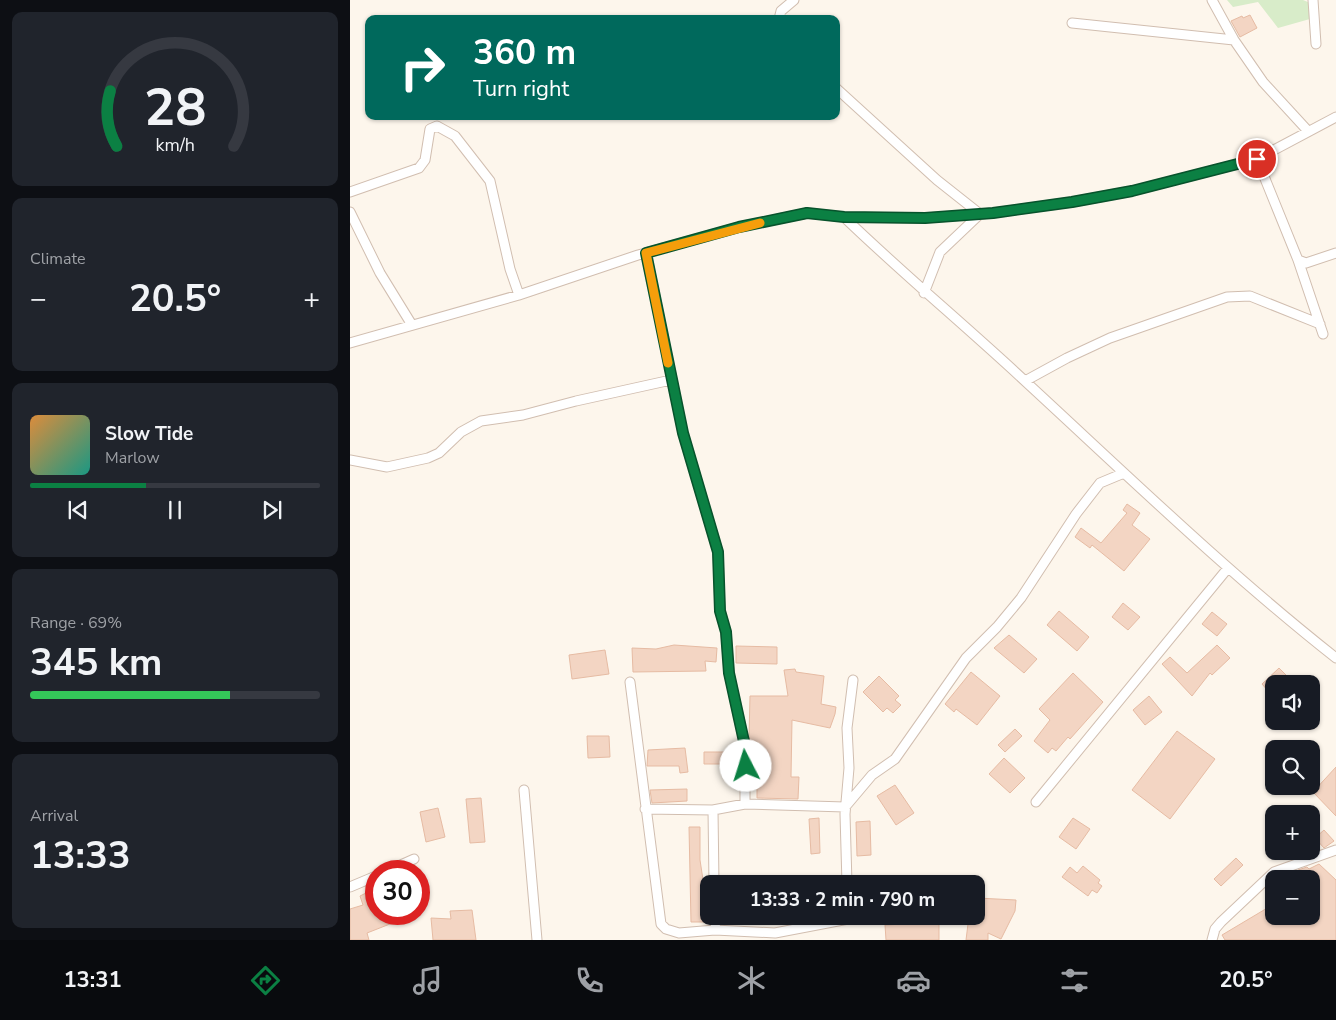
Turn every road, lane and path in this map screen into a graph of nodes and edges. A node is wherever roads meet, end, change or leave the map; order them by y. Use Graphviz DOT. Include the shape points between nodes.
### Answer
graph roads {
  1 [pos="794,0"];
  2 [pos="1212,0"];
  3 [pos="1313,0"];
  4 [pos="780,15"];
  5 [pos="1072,23"];
  6 [pos="1234,40"];
  7 [pos="1316,44"];
  8 [pos="840,92"];
  9 [pos="1336,117"];
  10 [pos="1308,131"];
  11 [pos="1257,159"];
  12 [pos="350,192"];
  13 [pos="350,212"];
  14 [pos="980,214"];
  15 [pos="844,217"];
  16 [pos="646,253"];
  17 [pos="1336,253"];
  18 [pos="1298,260"];
  19 [pos="924,293"];
  20 [pos="519,295"];
  21 [pos="1320,324"];
  22 [pos="412,325"];
  23 [pos="1323,334"];
  24 [pos="350,342"];
  25 [pos="671,380"];
  26 [pos="1025,381"];
  27 [pos="350,460"];
  28 [pos="1124,473"];
  29 [pos="1228,568"];
  30 [pos="1336,658"];
  31 [pos="853,680"];
  32 [pos="630,682"];
  33 [pos="524,790"];
  34 [pos="1036,802"];
  35 [pos="745,804"];
  36 [pos="845,807"];
  37 [pos="645,809"];
  38 [pos="713,810"];
  39 [pos="1336,850"];
  40 [pos="714,875"];
  41 [pos="847,875"];
  42 [pos="365,881"];
  43 [pos="350,887"];
  44 [pos="715,925"];
  45 [pos="815,925"];
  46 [pos="715,930"];
  47 [pos="775,937"];
  48 [pos="537,940"];
  49 [pos="1212,940"];
  1 -- 4 [label="street"];
  2 -- 6 [label="street"];
  3 -- 7 [label="street"];
  5 -- 6 [label="street"];
  6 -- 10 [label="street" via="1263,82"];
  8 -- 14 [label="street"];
  9 -- 10 [label="street"];
  10 -- 11 [label="street"];
  11 -- 14 [label="street" via="1132,191"];
  11 -- 18 [label="street"];
  12 -- 20 [label="street" via="419,168 425,160 430,129 438,126 444,129 454,136 490,181"];
  13 -- 22 [label="street" via="380,273"];
  14 -- 15 [label="street" via="925,218"];
  14 -- 19 [label="street" via="940,252"];
  15 -- 16 [label="street" via="807,213 739,227"];
  15 -- 19 [label="street"];
  16 -- 20 [label="street"];
  16 -- 25 [label="street"];
  17 -- 18 [label="street" via="1306,263"];
  18 -- 21 [label="street"];
  19 -- 26 [label="street"];
  20 -- 22 [label="street"];
  21 -- 23 [label="street"];
  21 -- 26 [label="street" via="1250,296 1227,297 1110,338"];
  22 -- 24 [label="street"];
  25 -- 27 [label="street" via="524,415 481,421 428,458 387,467"];
  25 -- 35 [label="street" via="694,477 718,552 720,611 746,751"];
  26 -- 28 [label="street"];
  28 -- 29 [label="street"];
  28 -- 36 [label="street" via="1100,483 1021,598 966,658 894,759 872,775"];
  29 -- 30 [label="street"];
  29 -- 34 [label="street"];
  31 -- 36 [label="street" via="846,728 850,768"];
  32 -- 37 [label="street"];
  33 -- 48 [label="street"];
  35 -- 36 [label="street"];
  35 -- 38 [label="street"];
  36 -- 41 [label="street"];
  37 -- 38 [label="street"];
  37 -- 46 [label="street" via="661,924 679,933"];
  38 -- 40 [label="street"];
  39 -- 49 [label="street" via="1274,872 1221,922"];
  42 -- 43 [label="street"];
  44 -- 46 [label="street"];
  45 -- 47 [label="street"];
  46 -- 47 [label="street"];
}
